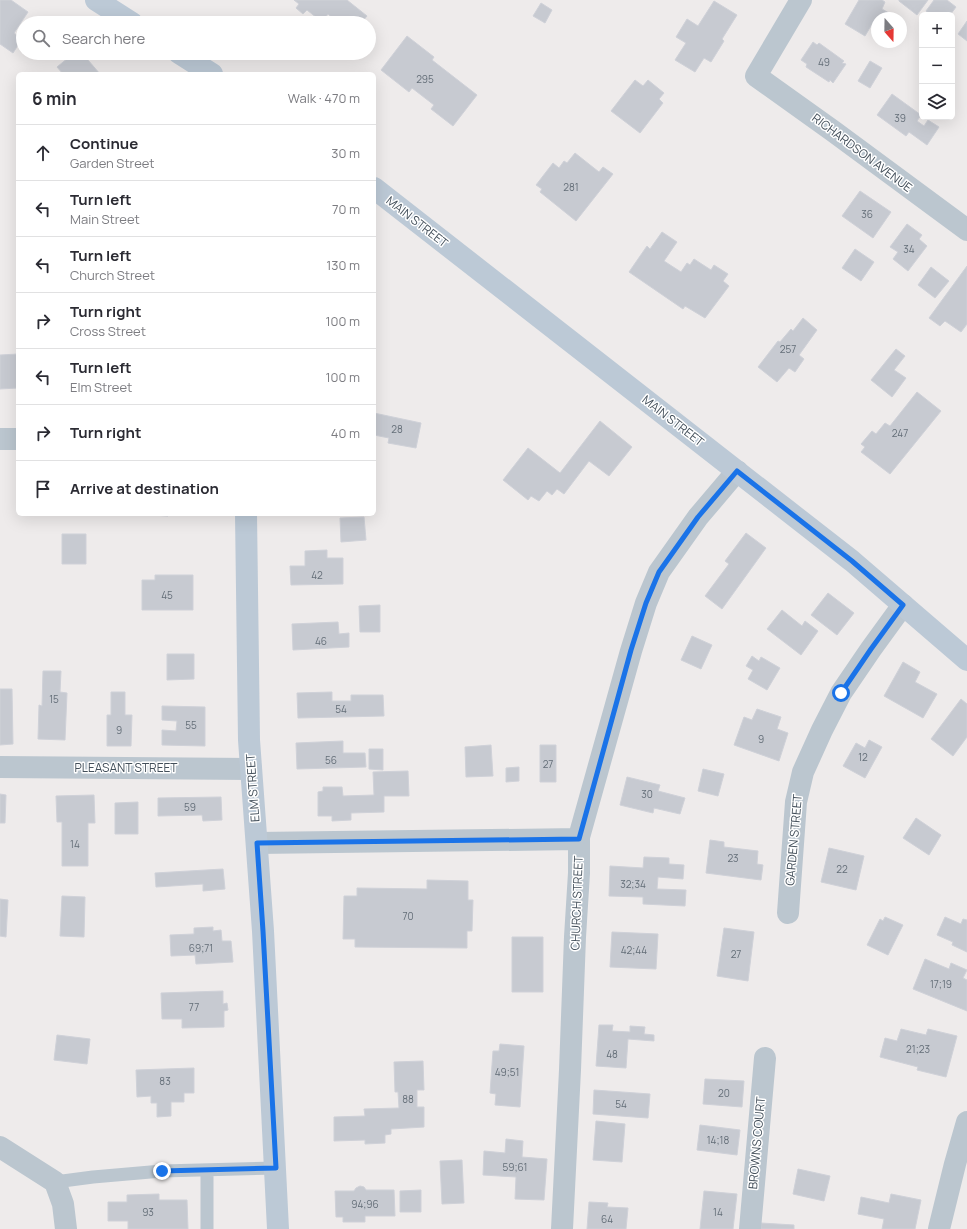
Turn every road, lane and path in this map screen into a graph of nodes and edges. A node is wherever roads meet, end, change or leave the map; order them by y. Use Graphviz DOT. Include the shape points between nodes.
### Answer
graph roads {
  1 [pos="801,0"];
  2 [pos="105,3"];
  3 [pos="123,16"];
  4 [pos="190,60"];
  5 [pos="209,72"];
  6 [pos="376,190"];
  7 [pos="967,230"];
  8 [pos="0,439"];
  9 [pos="16,439"];
  10 [pos="737,471"];
  11 [pos="246,516"];
  12 [pos="903,605"];
  13 [pos="967,660"];
  14 [pos="0,767"];
  15 [pos="251,769"];
  16 [pos="579,839"];
  17 [pos="257,843"];
  18 [pos="788,913"];
  19 [pos="765,1058"];
  20 [pos="967,1122"];
  21 [pos="0,1147"];
  22 [pos="276,1168"];
  23 [pos="207,1170"];
  24 [pos="55,1182"];
  25 [pos="66,1229"];
  26 [pos="207,1229"];
  27 [pos="278,1229"];
  28 [pos="562,1229"];
  29 [pos="750,1229"];
  30 [pos="939,1229"];
  1 -- 7 [label="street, RICHARDSON AVENUE" via="756,76"];
  2 -- 3 [label="main road"];
  4 -- 5 [label="main road"];
  6 -- 10 [label="main road, MAIN STREET"];
  8 -- 9 [label="street"];
  10 -- 12 [label="main road, MAIN STREET" via="852,561"];
  10 -- 16 [label="street, CHURCH STREET" via="698,517 659,572 631,650"];
  11 -- 15 [label="main road, ELM STREET"];
  12 -- 13 [label="main road, MAIN STREET"];
  12 -- 18 [label="street, GARDEN STREET" via="841,693 803,772 796,802"];
  14 -- 15 [label="street, PLEASANT STREET"];
  15 -- 17 [label="main road, ELM STREET"];
  16 -- 17 [label="street"];
  16 -- 28 [label="street, CHURCH STREET"];
  17 -- 22 [label="main road, ELM STREET"];
  19 -- 29 [label="street, BROWNS COURT"];
  20 -- 30 [label="street"];
  21 -- 24 [label="street"];
  22 -- 23 [label="lane"];
  22 -- 27 [label="main road, ELM STREET"];
  23 -- 24 [label="lane" via="162,1171"];
  23 -- 26 [label="lane"];
  24 -- 25 [label="street" via="63,1204"];
}
